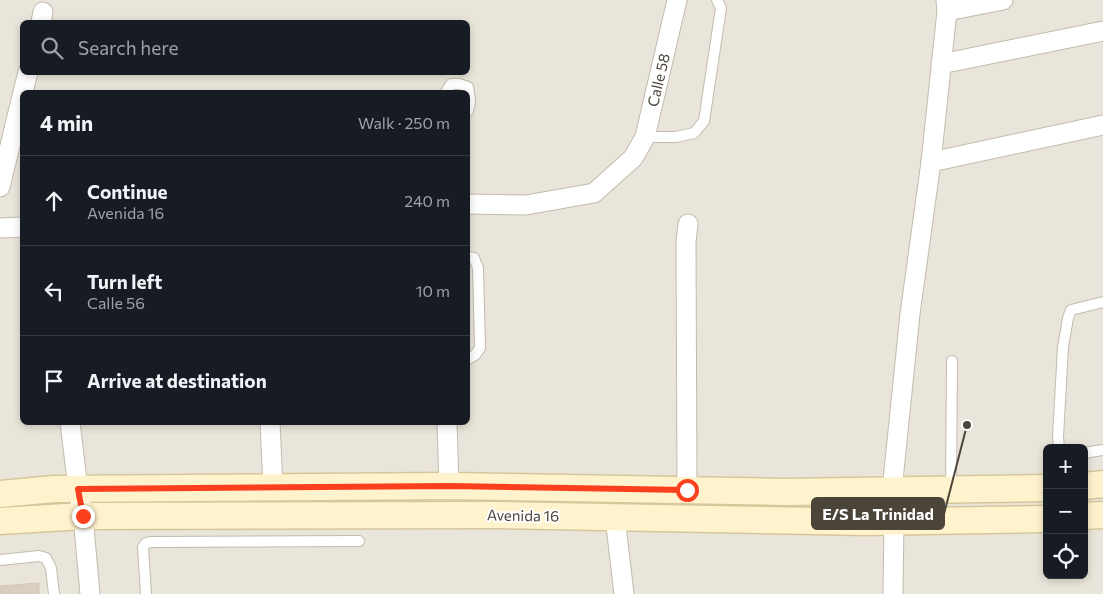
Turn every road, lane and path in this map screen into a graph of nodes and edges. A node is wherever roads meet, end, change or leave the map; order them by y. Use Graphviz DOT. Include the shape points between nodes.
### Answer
graph roads {
  1 [pos="677,0"];
  2 [pos="717,0"];
  3 [pos="1003,0"];
  4 [pos="946,6"];
  5 [pos="1103,31"];
  6 [pos="941,64"];
  7 [pos="27,75"];
  8 [pos="24,90"];
  9 [pos="447,90"];
  10 [pos="468,90"];
  11 [pos="20,106"];
  12 [pos="1103,125"];
  13 [pos="645,137"];
  14 [pos="931,162"];
  15 [pos="0,187"];
  16 [pos="470,204"];
  17 [pos="688,224"];
  18 [pos="0,228"];
  19 [pos="20,228"];
  20 [pos="470,257"];
  21 [pos="1103,302"];
  22 [pos="470,358"];
  23 [pos="952,361"];
  24 [pos="70,425"];
  25 [pos="270,425"];
  26 [pos="448,425"];
  27 [pos="1059,444"];
  28 [pos="1103,450"];
  29 [pos="1088,452"];
  30 [pos="1103,484"];
  31 [pos="449,486"];
  32 [pos="1088,486"];
  33 [pos="273,487"];
  34 [pos="1043,488"];
  35 [pos="78,489"];
  36 [pos="687,490"];
  37 [pos="892,490"];
  38 [pos="951,490"];
  39 [pos="0,494"];
  40 [pos="1103,515"];
  41 [pos="83,516"];
  42 [pos="1088,516"];
  43 [pos="615,517"];
  44 [pos="1043,519"];
  45 [pos="0,521"];
  46 [pos="894,521"];
  47 [pos="360,541"];
  48 [pos="0,560"];
  49 [pos="54,594"];
  50 [pos="90,594"];
  51 [pos="146,594"];
  52 [pos="624,594"];
  53 [pos="893,594"];
  1 -- 13 [label="street, Calle 58"];
  2 -- 13 [label="lane" via="722,8 704,121 694,133 676,137"];
  3 -- 4 [label="street"];
  4 -- 6 [label="street"];
  5 -- 6 [label="street"];
  6 -- 14 [label="street"];
  7 -- 8 [label="street"];
  9 -- 10 [label="lane" via="451,84 459,84"];
  11 -- 15 [label="street"];
  12 -- 14 [label="street"];
  13 -- 16 [label="street, Calle 58" via="633,158 594,193 526,206"];
  14 -- 37 [label="street" via="910,314"];
  17 -- 36 [label="street"];
  18 -- 19 [label="street"];
  20 -- 22 [label="lane" via="474,258 478,268 480,348"];
  21 -- 27 [label="lane" via="1072,310 1068,318 1063,347"];
  23 -- 38 [label="lane"];
  24 -- 35 [label="street"];
  25 -- 33 [label="street"];
  26 -- 31 [label="street"];
  28 -- 29 [label="lane"];
  30 -- 32 [label="street"];
  31 -- 33 [label="street, Avenida 16"];
  31 -- 36 [label="street, Avenida 16"];
  33 -- 35 [label="street, Avenida 16"];
  34 -- 38 [label="street, Avenida 16"];
  35 -- 39 [label="street, Avenida 16"];
  35 -- 41 [label="street"];
  36 -- 37 [label="street, Avenida 16"];
  37 -- 38 [label="street, Avenida 16"];
  37 -- 46 [label="street"];
  40 -- 42 [label="street"];
  41 -- 43 [label="street, Avenida 16"];
  41 -- 45 [label="street, Avenida 16"];
  41 -- 50 [label="street"];
  43 -- 46 [label="street, Avenida 16"];
  43 -- 52 [label="street"];
  44 -- 46 [label="street, Avenida 16"];
  46 -- 53 [label="street"];
  47 -- 51 [label="lane" via="146,543 142,547"];
  48 -- 49 [label="lane" via="46,558 51,568"];
}
